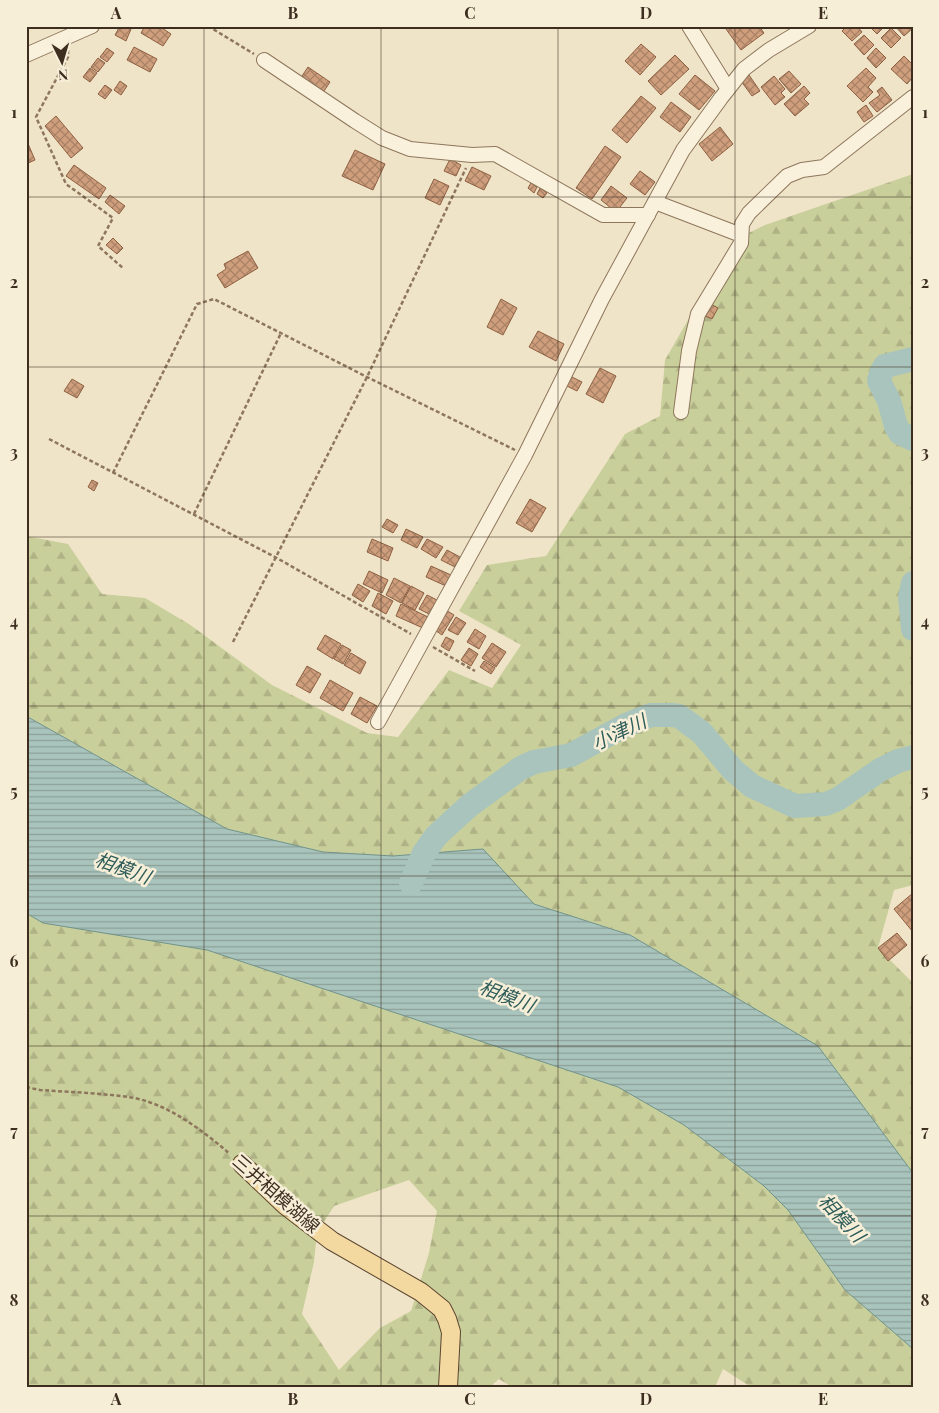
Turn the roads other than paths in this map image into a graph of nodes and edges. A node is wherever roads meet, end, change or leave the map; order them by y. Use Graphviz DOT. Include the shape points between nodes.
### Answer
graph roads {
  1 [pos="92,26"];
  2 [pos="689,26"];
  3 [pos="809,26"];
  4 [pos="74,32"];
  5 [pos="26,55"];
  6 [pos="264,60"];
  7 [pos="728,88"];
  8 [pos="913,97"];
  9 [pos="655,202"];
  10 [pos="648,215"];
  11 [pos="742,235"];
  12 [pos="681,412"];
  13 [pos="378,722"];
  14 [pos="242,1164"];
  15 [pos="448,1387"];
  1 -- 4 [label="street"];
  2 -- 7 [label="street"];
  3 -- 7 [label="street" via="744,69"];
  4 -- 5 [label="street"];
  6 -- 10 [label="street" via="382,138 410,149 495,154 603,215"];
  7 -- 9 [label="street" via="684,150"];
  8 -- 11 [label="street" via="824,167 787,176 749,213 742,224"];
  9 -- 10 [label="street"];
  9 -- 11 [label="street"];
  10 -- 13 [label="street" via="602,299 525,455"];
  11 -- 12 [label="street" via="741,243 698,314 689,351"];
  14 -- 15 [label="main road, 三井相模湖線" via="285,1205 332,1242 421,1292 442,1309 451,1332"];
}
